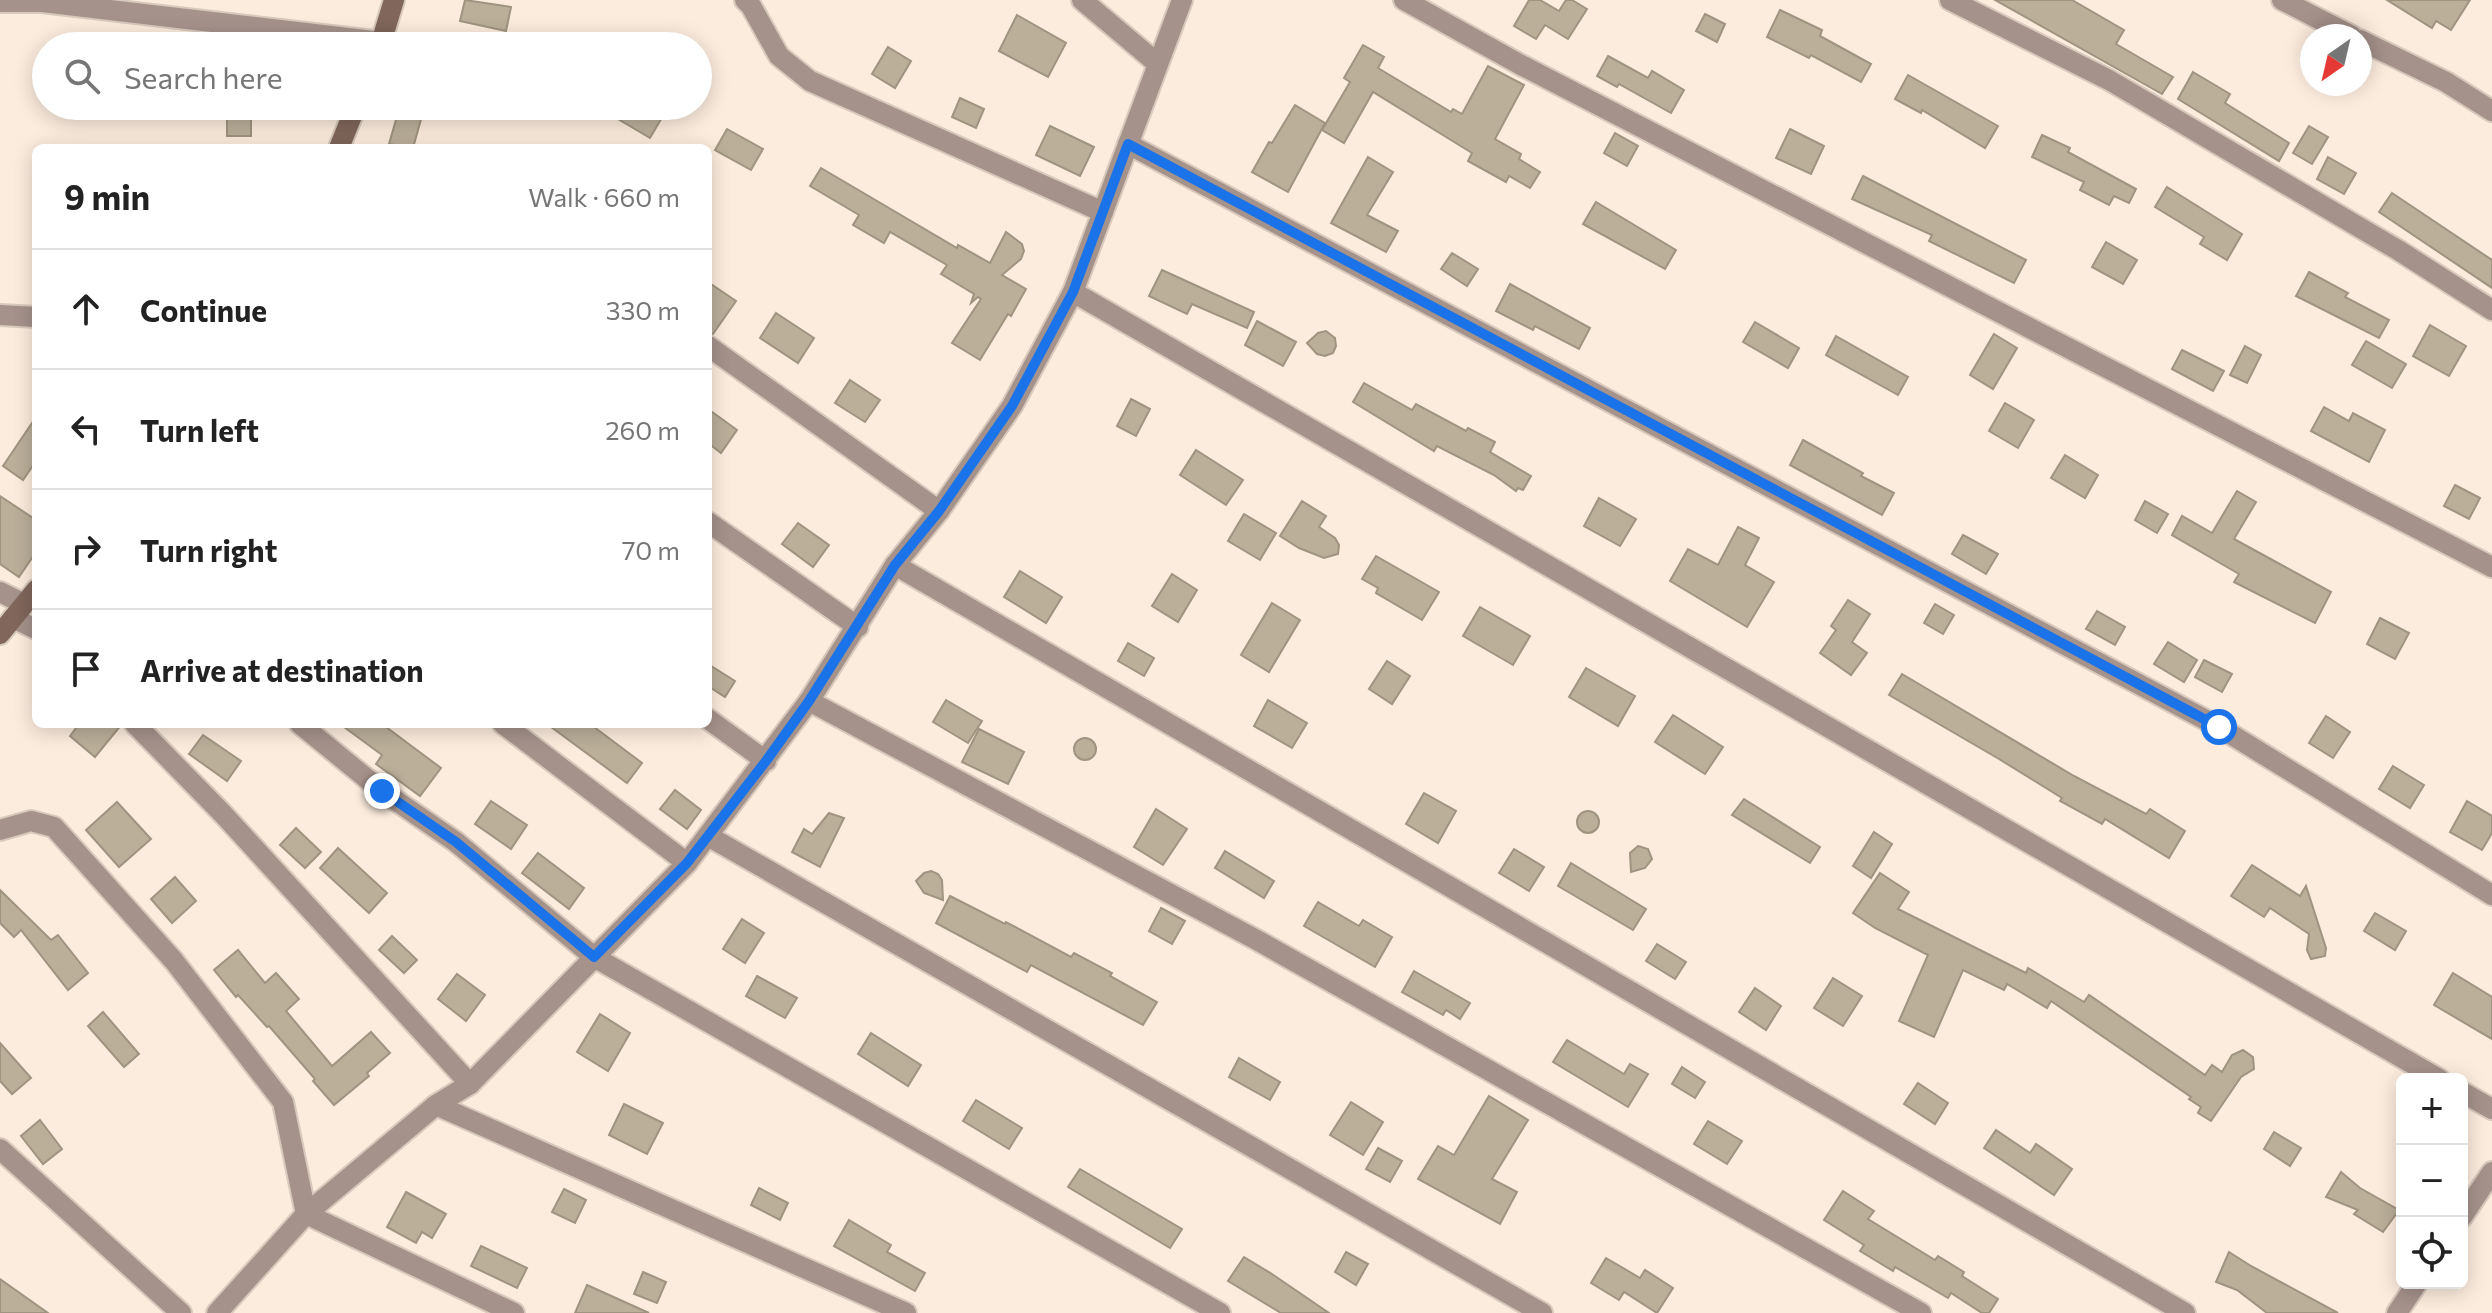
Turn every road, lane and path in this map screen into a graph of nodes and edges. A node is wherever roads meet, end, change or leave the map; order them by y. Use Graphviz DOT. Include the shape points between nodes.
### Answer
graph roads {
  1 [pos="394,0"];
  2 [pos="745,0"];
  3 [pos="1082,0"];
  4 [pos="1182,0"];
  5 [pos="1404,0"];
  6 [pos="1950,0"];
  7 [pos="2282,0"];
  8 [pos="0,2"];
  9 [pos="2329,24"];
  10 [pos="284,32"];
  11 [pos="385,32"];
  12 [pos="2372,46"];
  13 [pos="1158,64"];
  14 [pos="2492,111"];
  15 [pos="352,120"];
  16 [pos="344,144"];
  17 [pos="1128,144"];
  18 [pos="1103,212"];
  19 [pos="1073,292"];
  20 [pos="2492,310"];
  21 [pos="0,315"];
  22 [pos="32,317"];
  23 [pos="712,349"];
  24 [pos="939,511"];
  25 [pos="712,525"];
  26 [pos="895,565"];
  27 [pos="2492,567"];
  28 [pos="0,592"];
  29 [pos="18,612"];
  30 [pos="858,627"];
  31 [pos="809,701"];
  32 [pos="712,722"];
  33 [pos="139,728"];
  34 [pos="305,728"];
  35 [pos="508,728"];
  36 [pos="766,761"];
  37 [pos="0,830"];
  38 [pos="708,836"];
  39 [pos="687,863"];
  40 [pos="2492,895"];
  41 [pos="594,957"];
  42 [pos="2429,1073"];
  43 [pos="470,1084"];
  44 [pos="2468,1095"];
  45 [pos="436,1105"];
  46 [pos="2492,1109"];
  47 [pos="0,1149"];
  48 [pos="2491,1175"];
  49 [pos="2468,1208"];
  50 [pos="306,1214"];
  51 [pos="2413,1289"];
  52 [pos="181,1313"];
  53 [pos="217,1313"];
  54 [pos="514,1313"];
  55 [pos="906,1313"];
  56 [pos="1220,1313"];
  57 [pos="1542,1313"];
  58 [pos="1921,1313"];
  59 [pos="2185,1313"];
  60 [pos="2397,1313"];
  1 -- 11 [label="street"];
  2 -- 18 [label="street" via="779,56 810,81"];
  3 -- 13 [label="street"];
  4 -- 13 [label="street"];
  5 -- 27 [label="street"];
  6 -- 20 [label="street" via="2109,80"];
  7 -- 9 [label="street"];
  8 -- 10 [label="street" via="42,2"];
  12 -- 14 [label="street"];
  13 -- 17 [label="street"];
  15 -- 16 [label="street"];
  17 -- 18 [label="street"];
  17 -- 40 [label="street" via="2219,727"];
  18 -- 19 [label="street"];
  19 -- 24 [label="street" via="1012,406"];
  19 -- 42 [label="street"];
  21 -- 22 [label="street"];
  23 -- 24 [label="street"];
  24 -- 26 [label="street"];
  25 -- 30 [label="street"];
  26 -- 30 [label="street"];
  26 -- 59 [label="street"];
  28 -- 29 [label="street"];
  30 -- 31 [label="street"];
  31 -- 36 [label="street"];
  31 -- 58 [label="street" via="1255,939"];
  32 -- 36 [label="street"];
  33 -- 43 [label="street"];
  34 -- 41 [label="street" via="456,842"];
  35 -- 39 [label="street"];
  36 -- 38 [label="street"];
  37 -- 50 [label="street" via="31,821 54,827 174,961 283,1102"];
  38 -- 39 [label="street"];
  38 -- 57 [label="street"];
  39 -- 41 [label="street"];
  41 -- 43 [label="street"];
  41 -- 56 [label="street"];
  43 -- 45 [label="street"];
  44 -- 46 [label="street"];
  45 -- 50 [label="street"];
  45 -- 55 [label="street"];
  47 -- 52 [label="street"];
  48 -- 49 [label="street"];
  50 -- 53 [label="street"];
  50 -- 54 [label="street"];
  51 -- 60 [label="street"];
}
